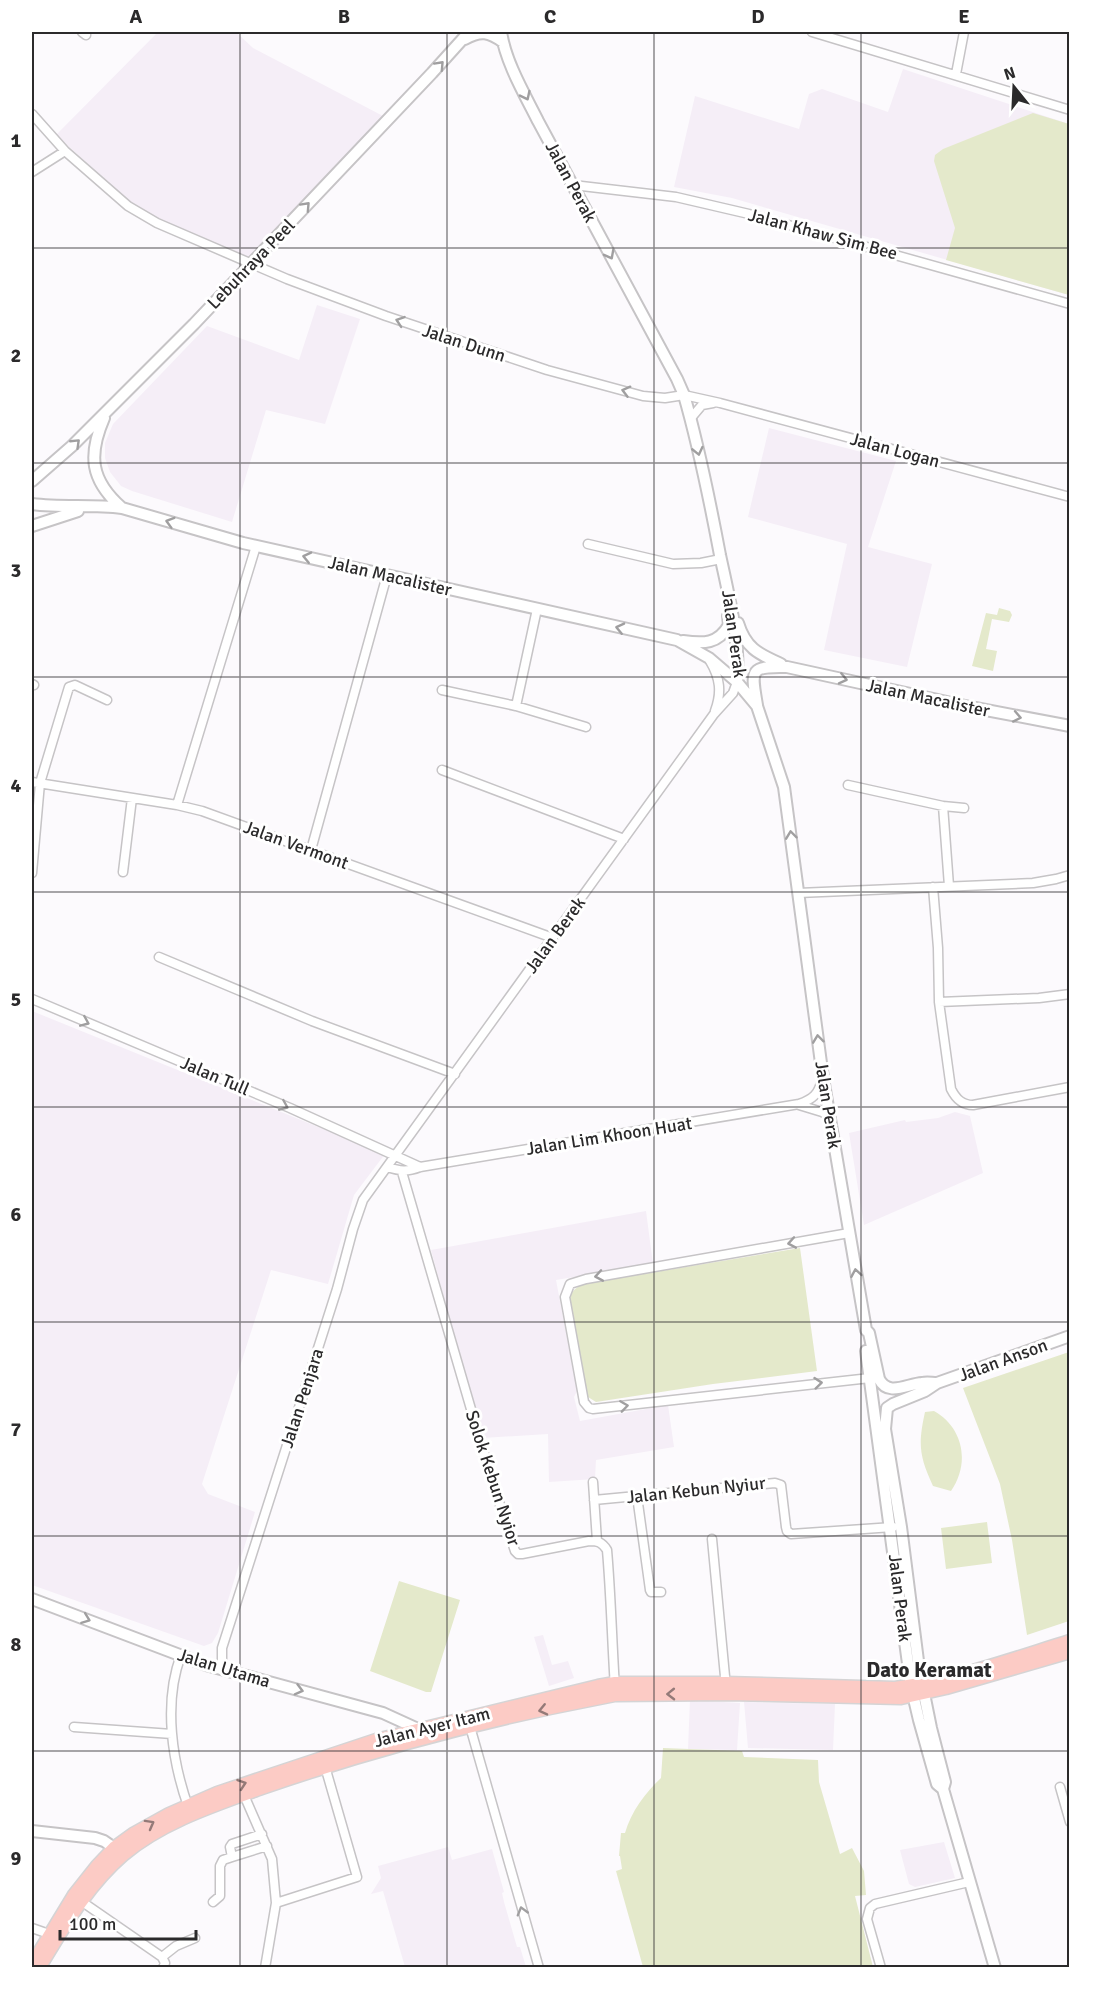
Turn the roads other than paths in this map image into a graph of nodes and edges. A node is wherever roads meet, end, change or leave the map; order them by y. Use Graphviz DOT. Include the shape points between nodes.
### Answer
graph roads {
  1 [pos="812,32"];
  2 [pos="964,32"];
  3 [pos="466,36"];
  4 [pos="502,37"];
  5 [pos="956,74"];
  6 [pos="1070,110"];
  7 [pos="32,114"];
  8 [pos="65,151"];
  9 [pos="32,172"];
  10 [pos="573,185"];
  11 [pos="251,264"];
  12 [pos="1070,304"];
  13 [pos="684,395"];
  14 [pos="720,403"];
  15 [pos="106,412"];
  16 [pos="690,418"];
  17 [pos="34,478"];
  18 [pos="1070,497"];
  19 [pos="32,504"];
  20 [pos="105,506"];
  21 [pos="122,508"];
  22 [pos="32,526"];
  23 [pos="588,544"];
  24 [pos="256,546"];
  25 [pos="721,559"];
  26 [pos="387,575"];
  27 [pos="730,603"];
  28 [pos="537,609"];
  29 [pos="677,640"];
  30 [pos="709,658"];
  31 [pos="787,667"];
  32 [pos="737,682"];
  33 [pos="442,690"];
  34 [pos="107,700"];
  35 [pos="516,706"];
  36 [pos="757,706"];
  37 [pos="714,714"];
  38 [pos="1070,726"];
  39 [pos="586,728"];
  40 [pos="442,770"];
  41 [pos="36,782"];
  42 [pos="848,785"];
  43 [pos="132,798"];
  44 [pos="177,805"];
  45 [pos="943,806"];
  46 [pos="964,808"];
  47 [pos="624,839"];
  48 [pos="311,850"];
  49 [pos="123,872"];
  50 [pos="32,873"];
  51 [pos="1070,875"];
  52 [pos="949,886"];
  53 [pos="933,887"];
  54 [pos="798,893"];
  55 [pos="553,938"];
  56 [pos="159,957"];
  57 [pos="1070,994"];
  58 [pos="32,999"];
  59 [pos="939,1002"];
  60 [pos="455,1074"];
  61 [pos="823,1078"];
  62 [pos="1070,1087"];
  63 [pos="799,1104"];
  64 [pos="829,1116"];
  65 [pos="397,1156"];
  66 [pos="387,1167"];
  67 [pos="420,1167"];
  68 [pos="402,1172"];
  69 [pos="849,1233"];
  70 [pos="866,1330"];
  71 [pos="1070,1336"];
  72 [pos="870,1378"];
  73 [pos="937,1383"];
  74 [pos="592,1482"];
  75 [pos="637,1496"];
  76 [pos="594,1500"];
  77 [pos="897,1524"];
  78 [pos="712,1539"];
  79 [pos="597,1541"];
  80 [pos="661,1592"];
  81 [pos="32,1599"];
  82 [pos="1070,1641"];
  83 [pos="222,1648"];
  84 [pos="1070,1652"];
  85 [pos="181,1655"];
  86 [pos="206,1665"];
  87 [pos="222,1670"];
  88 [pos="726,1688"];
  89 [pos="615,1689"];
  90 [pos="917,1689"];
  91 [pos="469,1722"];
  92 [pos="74,1727"];
  93 [pos="418,1729"];
  94 [pos="172,1734"];
  95 [pos="324,1761"];
  96 [pos="1060,1788"];
  97 [pos="244,1795"];
  98 [pos="189,1810"];
  99 [pos="1070,1822"];
  100 [pos="32,1831"];
  101 [pos="262,1834"];
  102 [pos="267,1846"];
  103 [pos="119,1851"];
  104 [pos="232,1857"];
  105 [pos="969,1882"];
  106 [pos="81,1900"];
  107 [pos="213,1902"];
  108 [pos="276,1904"];
  109 [pos="32,1928"];
  110 [pos="49,1934"];
  111 [pos="195,1938"];
  112 [pos="162,1957"];
  113 [pos="32,1964"];
  114 [pos="39,1968"];
  115 [pos="163,1968"];
  116 [pos="265,1968"];
  117 [pos="539,1968"];
  118 [pos="881,1968"];
  119 [pos="995,1968"];
  1 -- 5 [label="street"];
  2 -- 5 [label="street"];
  3 -- 4 [label="main road, Lebuhraya Peel" via="484,32"];
  11 -- 3 [label="main road, Lebuhraya Peel, one-way"];
  4 -- 10 [label="main road, Jalan Perak, one-way" via="523,90"];
  5 -- 6 [label="street"];
  7 -- 8 [label="street, Jalan Dunn"];
  8 -- 9 [label="street"];
  8 -- 11 [label="street, Jalan Dunn" via="128,206 157,223"];
  10 -- 12 [label="street, Jalan Khaw Sim Bee" via="676,197 749,214"];
  10 -- 13 [label="main road, Jalan Perak, one-way"];
  13 -- 11 [label="street, Jalan Dunn, one-way" via="643,396 547,370 386,316"];
  11 -- 15 [label="main road, Lebuhraya Peel"];
  13 -- 14 [label="street, Jalan Logan"];
  13 -- 16 [label="main road, Jalan Perak"];
  14 -- 16 [label="street" via="702,405"];
  14 -- 18 [label="street, Jalan Logan"];
  17 -- 15 [label="main road, Lebuhraya Peel, one-way"];
  15 -- 21 [label="main road" via="95,438 94,460 104,490"];
  16 -- 25 [label="main road, Jalan Perak, one-way"];
  19 -- 20 [label="main road, Jalan Macalister"];
  20 -- 21 [label="main road, Jalan Macalister"];
  20 -- 22 [label="main road"];
  24 -- 21 [label="main road, Jalan Macalister, one-way"];
  23 -- 25 [label="street" via="673,564"];
  26 -- 24 [label="main road, Jalan Macalister, one-way"];
  24 -- 44 [label="street"];
  25 -- 27 [label="main road, Jalan Perak"];
  25 -- 29 [label="main road" via="729,625 725,633 704,642"];
  26 -- 28 [label="main road, Jalan Macalister"];
  26 -- 48 [label="street"];
  27 -- 31 [label="main road" via="750,647"];
  27 -- 32 [label="main road, Jalan Perak"];
  29 -- 28 [label="main road, Jalan Macalister, one-way"];
  28 -- 35 [label="street"];
  29 -- 30 [label="main road, Jalan Macalister"];
  30 -- 32 [label="main road, Jalan Macalister"];
  30 -- 37 [label="street, Jalan Berek" via="720,688"];
  31 -- 36 [label="main road" via="764,666 754,673"];
  31 -- 38 [label="main road, Jalan Macalister, one-way"];
  32 -- 36 [label="main road, Jalan Perak"];
  32 -- 37 [label="street, Jalan Berek" via="733,693"];
  33 -- 35 [label="street"];
  34 -- 41 [label="street" via="75,685 69,687"];
  35 -- 39 [label="street"];
  54 -- 36 [label="main road, Jalan Perak, one-way" via="784,787"];
  37 -- 47 [label="street, Jalan Berek"];
  40 -- 47 [label="street"];
  41 -- 43 [label="street, Jalan Vermont"];
  41 -- 50 [label="street"];
  42 -- 45 [label="street"];
  43 -- 44 [label="street, Jalan Vermont"];
  43 -- 49 [label="street"];
  44 -- 48 [label="street, Jalan Vermont"];
  45 -- 46 [label="street"];
  45 -- 52 [label="street"];
  47 -- 55 [label="street, Jalan Berek"];
  48 -- 55 [label="street, Jalan Vermont"];
  51 -- 52 [label="street" via="1033,882"];
  52 -- 53 [label="street"];
  53 -- 54 [label="street"];
  53 -- 59 [label="street"];
  61 -- 54 [label="main road, Jalan Perak, one-way"];
  55 -- 60 [label="street, Jalan Berek"];
  56 -- 60 [label="street" via="312,1021"];
  57 -- 59 [label="street"];
  58 -- 65 [label="street, Jalan Tull, one-way"];
  59 -- 62 [label="street" via="951,1089 960,1102 973,1105"];
  60 -- 65 [label="street, Jalan Berek"];
  61 -- 63 [label="street" via="815,1096"];
  61 -- 64 [label="main road, Jalan Perak"];
  63 -- 64 [label="street"];
  63 -- 67 [label="street, Jalan Lim Khoon Huat"];
  64 -- 69 [label="main road, Jalan Perak"];
  65 -- 66 [label="street, Jalan Penjara"];
  65 -- 67 [label="street"];
  66 -- 68 [label="street"];
  66 -- 83 [label="street, Jalan Penjara" via="359,1209 338,1289"];
  67 -- 68 [label="street, Jalan Lim Khoon Huat"];
  68 -- 79 [label="street, Solok Kebun Nyior" via="514,1551 522,1554"];
  70 -- 69 [label="main road, Jalan Perak, one-way"];
  69 -- 72 [label="street, one-way" via="586,1279 570,1284 565,1297 584,1402 589,1408 601,1410"];
  70 -- 72 [label="main road, Jalan Perak"];
  70 -- 73 [label="main road, Jalan Perak" via="881,1384 898,1389"];
  71 -- 73 [label="main road, Jalan Anson"];
  72 -- 77 [label="main road, Jalan Perak"];
  73 -- 77 [label="main road, Jalan Perak" via="886,1408 885,1430"];
  74 -- 76 [label="street"];
  75 -- 76 [label="street, Jalan Kebun Nyiur"];
  75 -- 77 [label="street, Jalan Kebun Nyiur" via="775,1483 781,1485 787,1532 791,1534"];
  75 -- 80 [label="street" via="650,1590"];
  76 -- 79 [label="street"];
  77 -- 90 [label="main road, Jalan Perak"];
  78 -- 88 [label="street"];
  79 -- 89 [label="street" via="607,1550"];
  81 -- 85 [label="main road, Jalan Utama, one-way"];
  82 -- 90 [label="main road"];
  83 -- 86 [label="street, Jalan Penjara"];
  83 -- 87 [label="street, Jalan Penjara"];
  84 -- 90 [label="main road"];
  85 -- 86 [label="main road, Jalan Utama"];
  85 -- 94 [label="street" via="172,1693"];
  86 -- 87 [label="main road, Jalan Utama"];
  87 -- 93 [label="main road, Jalan Utama, one-way" via="383,1713"];
  88 -- 89 [label="main road, Jalan Ayer Itam"];
  88 -- 90 [label="main road, Jalan Ayer Itam"];
  89 -- 91 [label="main road, Jalan Ayer Itam" via="564,1693"];
  90 -- 105 [label="main road, Jalan Perak" via="937,1784 943,1789"];
  91 -- 93 [label="main road, Jalan Ayer Itam"];
  91 -- 95 [label="main road, Jalan Ayer Itam" via="397,1745"];
  117 -- 91 [label="street, one-way"];
  92 -- 94 [label="street"];
  93 -- 95 [label="main road, Jalan Ayer Itam"];
  94 -- 98 [label="street"];
  95 -- 97 [label="main road, Jalan Ayer Itam"];
  98 -- 95 [label="main road, Jalan Ayer Itam, one-way" via="217,1792"];
  95 -- 108 [label="street" via="357,1877"];
  96 -- 99 [label="street"];
  97 -- 98 [label="main road, Jalan Ayer Itam"];
  97 -- 101 [label="street"];
  98 -- 103 [label="main road, Jalan Ayer Itam"];
  100 -- 103 [label="main road" via="95,1838"];
  101 -- 102 [label="street"];
  101 -- 104 [label="street" via="232,1844"];
  102 -- 104 [label="street"];
  102 -- 108 [label="street"];
  103 -- 106 [label="main road, Jalan Ayer Itam"];
  103 -- 110 [label="main road, Jalan Ayer Itam" via="97,1866"];
  104 -- 107 [label="street" via="220,1866 220,1896"];
  105 -- 118 [label="street" via="870,1908 867,1919"];
  105 -- 119 [label="main road, Jalan Perak"];
  106 -- 112 [label="street"];
  106 -- 114 [label="main road, Jalan Ayer Itam"];
  108 -- 116 [label="street"];
  109 -- 110 [label="street"];
  110 -- 113 [label="main road, Jalan Ayer Itam"];
  111 -- 112 [label="street"];
  112 -- 115 [label="street"];
}
